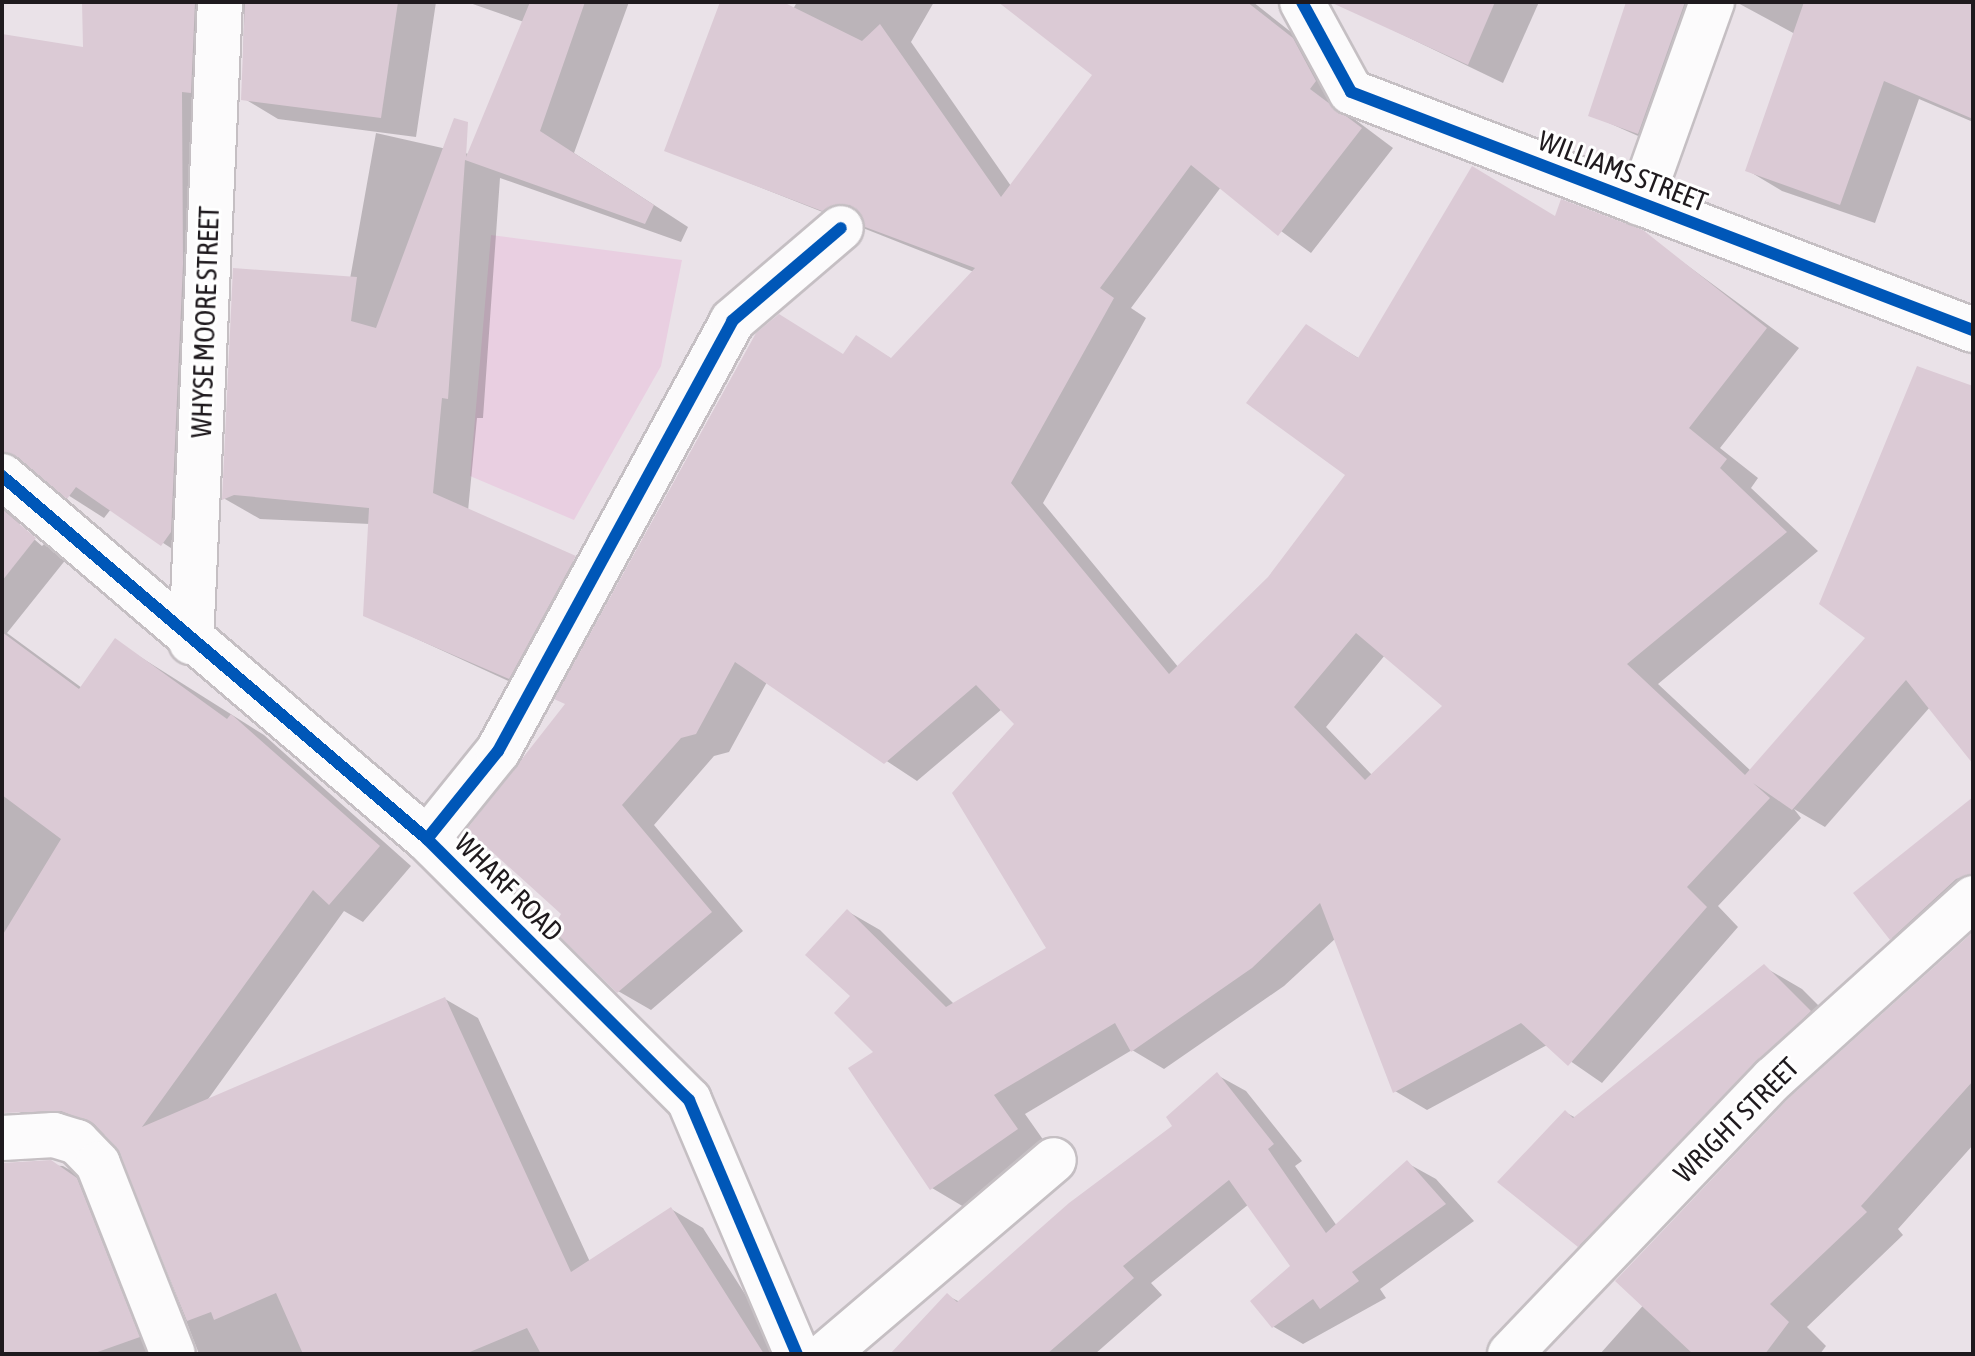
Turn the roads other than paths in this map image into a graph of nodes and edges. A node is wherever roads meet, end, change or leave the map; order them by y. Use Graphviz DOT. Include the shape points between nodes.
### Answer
graph roads {
  1 [pos="220,2"];
  2 [pos="1302,2"];
  3 [pos="1712,2"];
  4 [pos="1640,203"];
  5 [pos="841,228"];
  6 [pos="1973,330"];
  7 [pos="2,476"];
  8 [pos="191,642"];
  9 [pos="427,839"];
  10 [pos="1973,898"];
  11 [pos="2,1138"];
  12 [pos="1054,1160"];
  13 [pos="173,1354"];
  14 [pos="797,1354"];
  15 [pos="826,1354"];
  16 [pos="1510,1354"];
  1 -- 8 [label="street, WHYSE MOORE STREET"];
  2 -- 4 [label="street, WILLIAMS STREET" via="1351,92"];
  3 -- 4 [label="street"];
  4 -- 6 [label="street, WILLIAMS STREET"];
  5 -- 9 [label="street" via="732,321 498,751"];
  7 -- 8 [label="street, WHARF ROAD"];
  8 -- 9 [label="street, WHARF ROAD"];
  9 -- 14 [label="street, WHARF ROAD" via="689,1100"];
  10 -- 16 [label="street, WRIGHT STREET" via="1773,1079"];
  11 -- 13 [label="street" via="54,1135 77,1142 98,1164"];
  12 -- 15 [label="street"];
}
